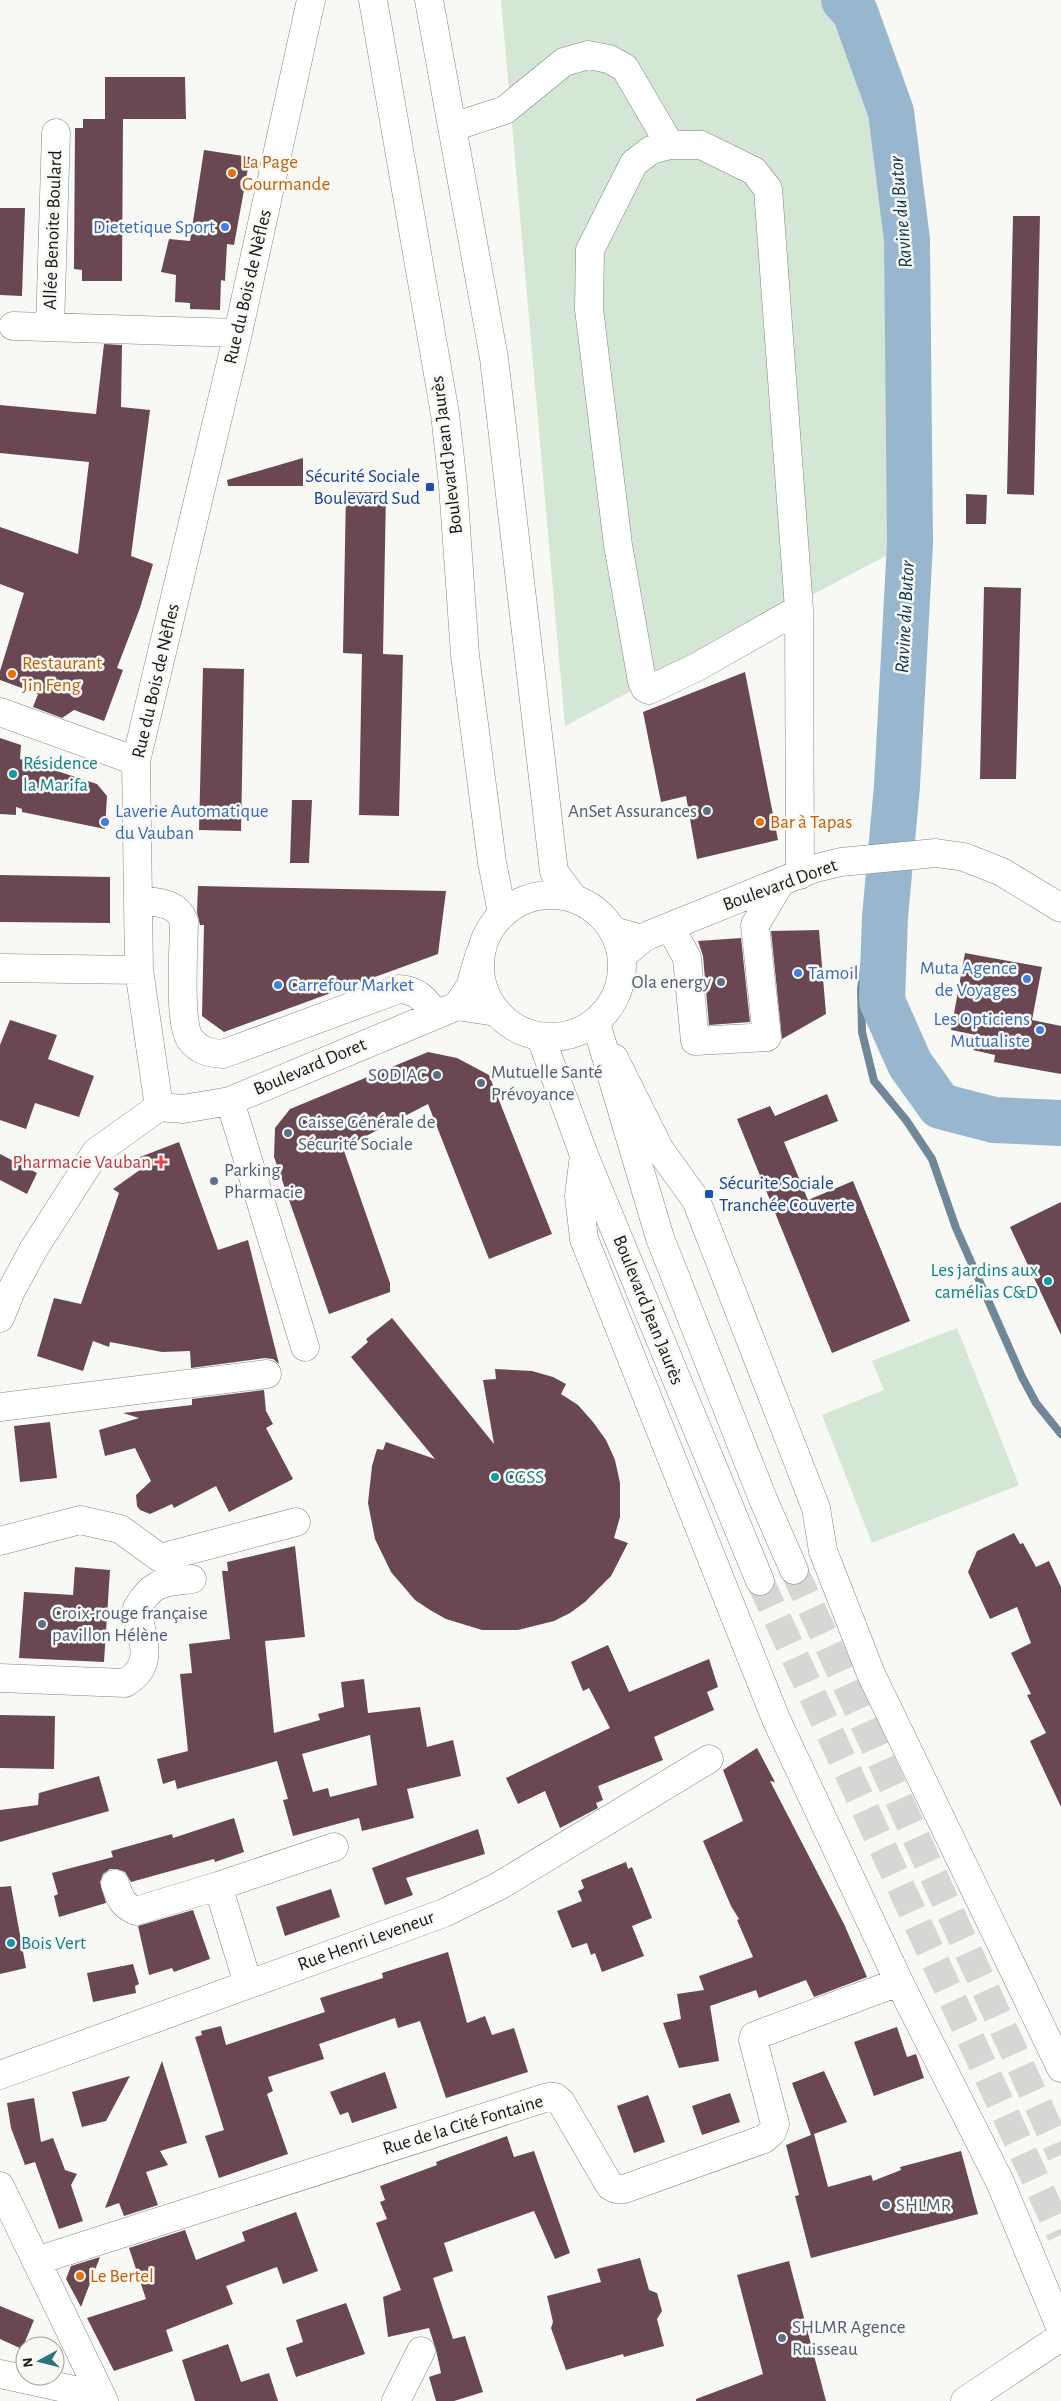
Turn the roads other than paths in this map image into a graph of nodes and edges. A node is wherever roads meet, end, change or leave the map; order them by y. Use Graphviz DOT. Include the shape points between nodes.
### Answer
graph roads {
  1 [pos="311,0"];
  2 [pos="373,0"];
  3 [pos="429,0"];
  4 [pos="453,127"];
  5 [pos="56,132"];
  6 [pos="670,145"];
  7 [pos="13,326"];
  8 [pos="50,327"];
  9 [pos="238,333"];
  10 [pos="799,610"];
  11 [pos="0,712"];
  12 [pos="136,761"];
  13 [pos="790,879"];
  14 [pos="572,896"];
  15 [pos="138,900"];
  16 [pos="1061,908"];
  17 [pos="502,913"];
  18 [pos="670,927"];
  19 [pos="625,942"];
  20 [pos="480,953"];
  21 [pos="0,968"];
  22 [pos="139,970"];
  23 [pos="447,1010"];
  24 [pos="496,1012"];
  25 [pos="596,1023"];
  26 [pos="541,1038"];
  27 [pos="230,1100"];
  28 [pos="159,1107"];
  29 [pos="584,1155"];
  30 [pos="0,1318"];
  31 [pos="305,1348"];
  32 [pos="267,1374"];
  33 [pos="0,1406"];
  34 [pos="296,1522"];
  35 [pos="0,1541"];
  36 [pos="794,1570"];
  37 [pos="192,1579"];
  38 [pos="760,1581"];
  39 [pos="0,1678"];
  40 [pos="709,1759"];
  41 [pos="334,1847"];
  42 [pos="115,1884"];
  43 [pos="218,1886"];
  44 [pos="899,1982"];
  45 [pos="248,1984"];
  46 [pos="1061,2068"];
  47 [pos="0,2075"];
  48 [pos="0,2186"];
  49 [pos="36,2261"];
  50 [pos="1061,2329"];
  51 [pos="61,2336"];
  52 [pos="1061,2337"];
  53 [pos="65,2347"];
  54 [pos="421,2351"];
  55 [pos="56,2386"];
  56 [pos="102,2398"];
  57 [pos="396,2401"];
  58 [pos="965,2401"];
  1 -- 9 [label="street, Rue du Bois de Nèfles"];
  2 -- 17 [label="street, Boulevard Jean Jaurès" via="445,414 466,655 492,862"];
  3 -- 4 [label="street"];
  4 -- 6 [label="street" via="505,110 564,62 588,55 609,59 625,68"];
  4 -- 14 [label="street" via="494,358 554,872"];
  5 -- 8 [label="street, Allée Benoite Boulard"];
  6 -- 10 [label="street" via="700,145 754,171 768,189"];
  6 -- 10 [label="street" via="650,150 634,163 590,250 590,319 618,545 645,688 649,690 697,667"];
  7 -- 8 [label="street, Allée Benoite Boulard"];
  8 -- 9 [label="street, Allée Benoite Boulard"];
  9 -- 12 [label="street, Rue du Bois de Nèfles"];
  10 -- 13 [label="street"];
  11 -- 12 [label="street"];
  12 -- 15 [label="street, Rue du Bois de Nèfles"];
  13 -- 16 [label="street, Boulevard Doret" via="841,862 936,853 964,857 1002,872"];
  13 -- 18 [label="street, Boulevard Doret"];
  13 -- 18 [label="street" via="755,925 767,1037 695,1041 687,958"];
  14 -- 17 [label="street" via="533,896"];
  14 -- 19 [label="street" via="608,921"];
  15 -- 22 [label="street, Rue du Bois de Nèfles"];
  15 -- 23 [label="street" via="172,905 180,912 184,921 183,1019 189,1038 198,1048 210,1053 223,1054 399,989 421,995"];
  17 -- 20 [label="street" via="489,929"];
  18 -- 19 [label="street, Boulevard Doret"];
  19 -- 25 [label="street" via="621,985 610,1008"];
  20 -- 23 [label="street" via="470,987"];
  20 -- 24 [label="street" via="484,993"];
  21 -- 22 [label="street"];
  22 -- 28 [label="street, Rue du Bois de Nèfles"];
  23 -- 24 [label="street"];
  23 -- 27 [label="street, Boulevard Doret"];
  24 -- 26 [label="street" via="518,1030"];
  25 -- 26 [label="street" via="575,1034"];
  25 -- 36 [label="street, Boulevard Jean Jaurès" via="660,1238"];
  25 -- 46 [label="street" via="660,1150 696,1200 816,1508 823,1551 870,1674"];
  26 -- 29 [label="street, Boulevard Jean Jaurès"];
  27 -- 28 [label="street, Boulevard Doret" via="183,1109"];
  27 -- 31 [label="street"];
  28 -- 30 [label="street" via="96,1152 33,1250"];
  29 -- 38 [label="street, Boulevard Jean Jaurès"];
  29 -- 44 [label="street" via="579,1196 584,1239 776,1718"];
  32 -- 33 [label="street"];
  34 -- 35 [label="street" via="160,1558 120,1529 80,1520"];
  37 -- 39 [label="street" via="162,1583 147,1591 136,1608 145,1648 144,1662 137,1676 125,1683"];
  40 -- 45 [label="street, Rue Henri Leveneur" via="499,1886 444,1913"];
  41 -- 43 [label="street"];
  42 -- 43 [label="street" via="120,1901 136,1911"];
  43 -- 45 [label="street"];
  44 -- 49 [label="street, Rue de la Cité Fontaine" via="754,2036 774,2124 772,2132 764,2139 624,2189 610,2186 561,2102 548,2097"];
  44 -- 50 [label="street" via="1000,2182"];
  45 -- 47 [label="street, Rue Henri Leveneur"];
  48 -- 49 [label="street"];
  49 -- 51 [label="street"];
  52 -- 58 [label="street"];
  53 -- 56 [label="street"];
  54 -- 57 [label="street"];
  55 -- 56 [label="street"];
}
